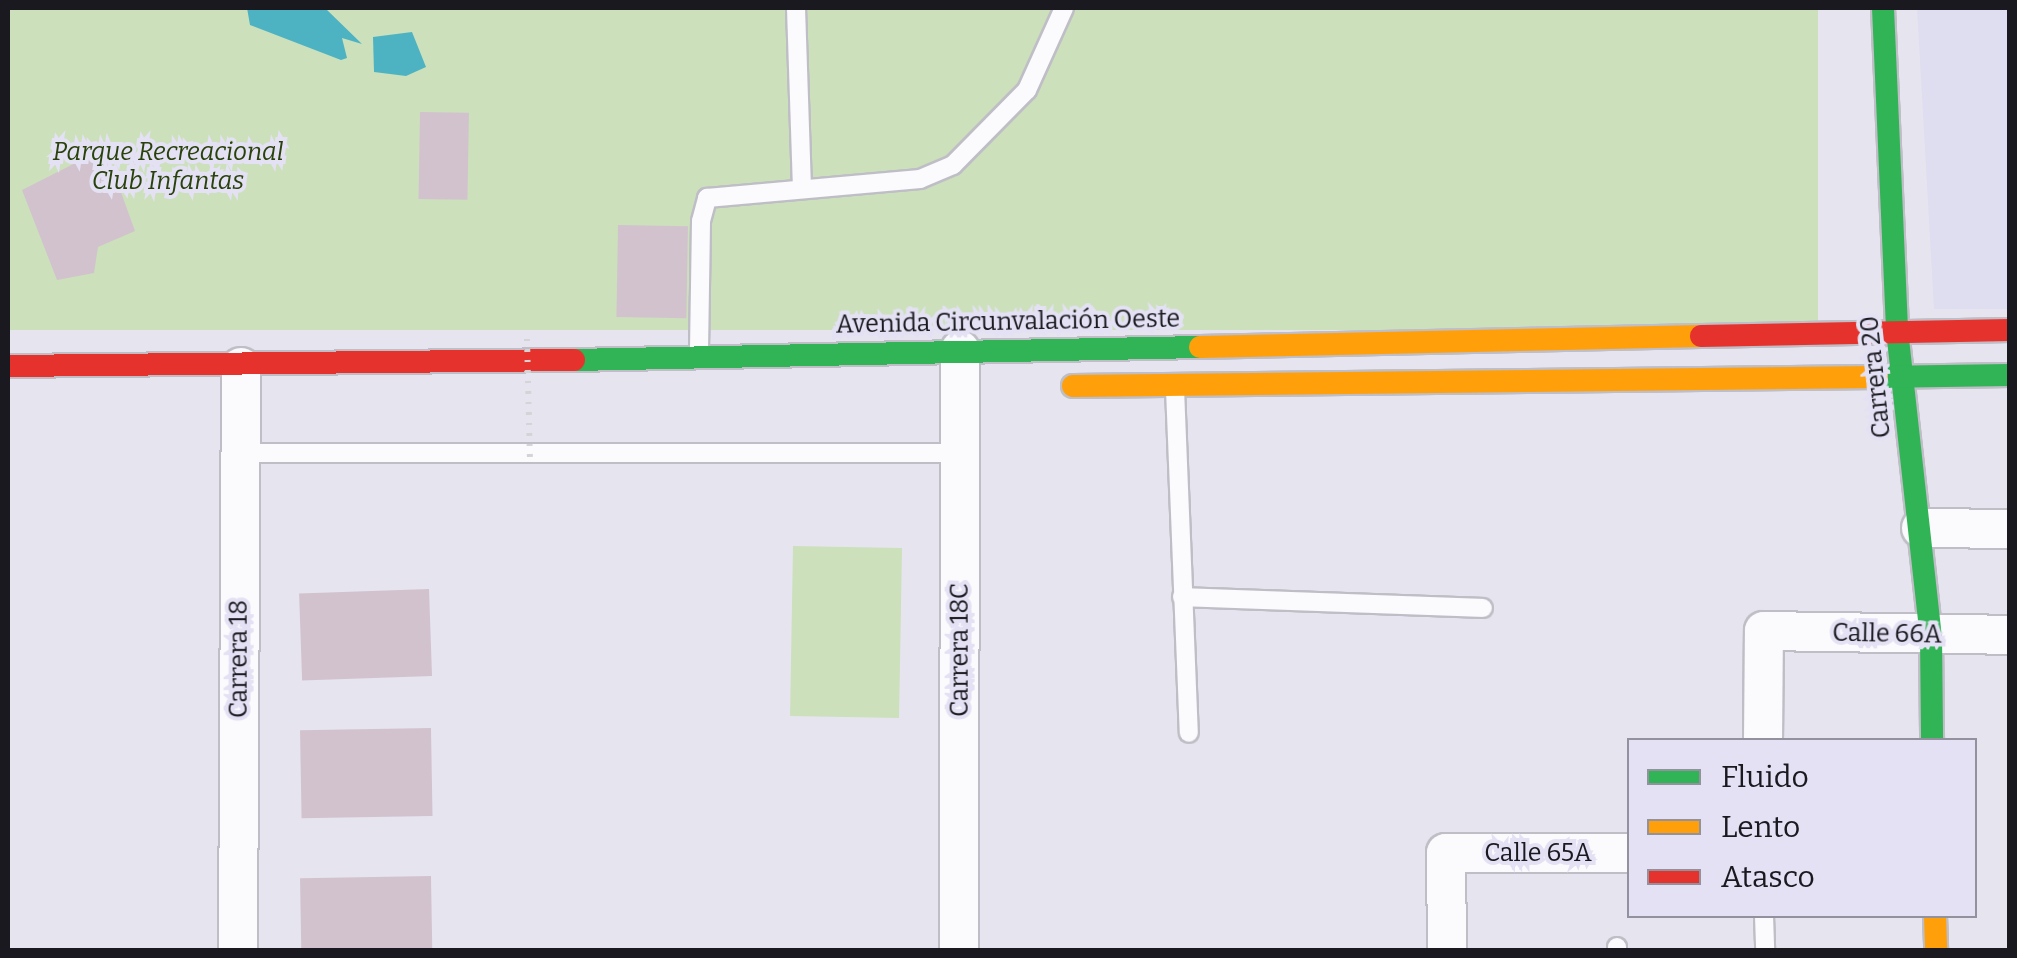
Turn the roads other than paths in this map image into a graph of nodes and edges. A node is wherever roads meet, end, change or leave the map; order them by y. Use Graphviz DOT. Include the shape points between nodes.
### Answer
graph roads {
  1 [pos="796,8"];
  2 [pos="1064,8"];
  3 [pos="1883,8"];
  4 [pos="802,189"];
  5 [pos="1897,330"];
  6 [pos="2010,330"];
  7 [pos="698,356"];
  8 [pos="8,366"];
  9 [pos="2010,374"];
  10 [pos="1900,375"];
  11 [pos="960,378"];
  12 [pos="1174,384"];
  13 [pos="1038,386"];
  14 [pos="240,389"];
  15 [pos="240,453"];
  16 [pos="960,453"];
  17 [pos="1921,528"];
  18 [pos="2010,529"];
  19 [pos="1182,597"];
  20 [pos="1484,608"];
  21 [pos="2010,635"];
  22 [pos="1931,636"];
  23 [pos="1189,733"];
  24 [pos="1764,738"];
  25 [pos="1932,738"];
  26 [pos="1627,854"];
  27 [pos="1764,918"];
  28 [pos="1935,918"];
  29 [pos="238,950"];
  30 [pos="959,950"];
  31 [pos="1447,950"];
  32 [pos="1765,950"];
  33 [pos="1936,950"];
  1 -- 4 [label="lane"];
  2 -- 4 [label="lane" via="1026,90 953,166 920,179"];
  3 -- 5 [label="main road, Carrera 20"];
  4 -- 7 [label="lane" via="707,198"];
  5 -- 6 [label="main road, Avenida Circunvalación Oeste"];
  5 -- 10 [label="main road, Carrera 20"];
  5 -- 11 [label="main road, Avenida Circunvalación Oeste"];
  7 -- 11 [label="main road, Avenida Circunvalación Oeste"];
  7 -- 14 [label="main road, Avenida Circunvalación Oeste"];
  8 -- 14 [label="main road, Avenida Circunvalación Oeste"];
  9 -- 10 [label="main road"];
  10 -- 12 [label="main road"];
  10 -- 17 [label="main road, Carrera 20"];
  11 -- 16 [label="street, Carrera 18C"];
  12 -- 13 [label="main road"];
  12 -- 19 [label="lane"];
  14 -- 15 [label="street, Carrera 18"];
  15 -- 16 [label="lane"];
  15 -- 29 [label="street, Carrera 18"];
  16 -- 30 [label="street, Carrera 18C"];
  17 -- 18 [label="street"];
  17 -- 22 [label="main road, Carrera 20"];
  19 -- 20 [label="lane"];
  19 -- 23 [label="lane"];
  21 -- 22 [label="street, Calle 66A"];
  22 -- 24 [label="street, Calle 66A" via="1764,631"];
  22 -- 25 [label="main road, Carrera 20"];
  26 -- 31 [label="street, Calle 65A" via="1446,853"];
  27 -- 32 [label="lane"];
  28 -- 33 [label="main road"];
}
